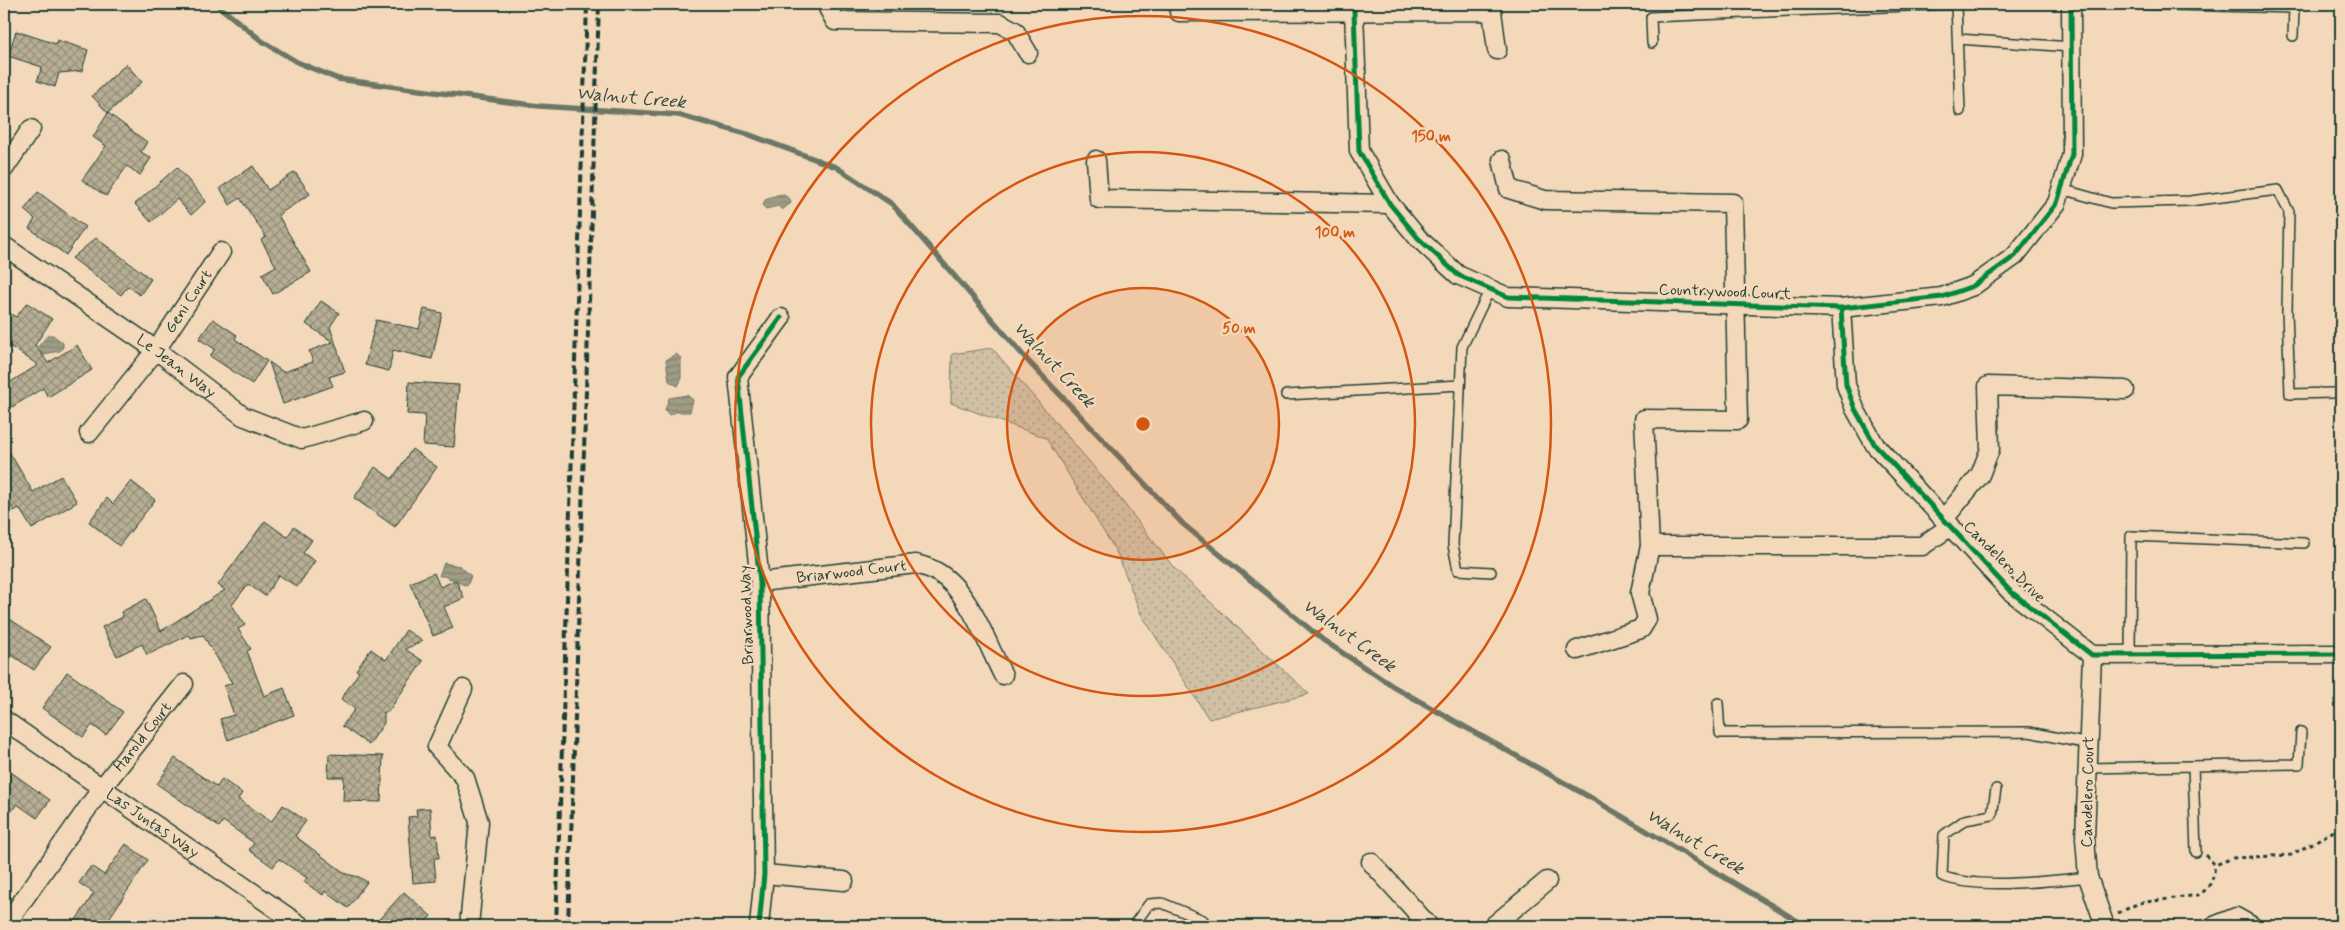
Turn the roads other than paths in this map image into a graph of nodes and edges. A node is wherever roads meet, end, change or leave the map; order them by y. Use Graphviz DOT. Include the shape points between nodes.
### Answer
graph roads {
  1 [pos="828,4"];
  2 [pos="1180,4"];
  3 [pos="1956,4"];
  4 [pos="2071,4"];
  5 [pos="2136,4"];
  6 [pos="1354,11"];
  7 [pos="2293,36"];
  8 [pos="1958,39"];
  9 [pos="1652,43"];
  10 [pos="2071,47"];
  11 [pos="1497,50"];
  12 [pos="1028,53"];
  13 [pos="1960,111"];
  14 [pos="31,129"];
  15 [pos="1096,160"];
  16 [pos="1502,160"];
  17 [pos="4,169"];
  18 [pos="2061,189"];
  19 [pos="1390,204"];
  20 [pos="4,246"];
  21 [pos="221,252"];
  22 [pos="1490,289"];
  23 [pos="1735,305"];
  24 [pos="1842,308"];
  25 [pos="780,318"];
  26 [pos="156,350"];
  27 [pos="1460,385"];
  28 [pos="2125,390"];
  29 [pos="2333,393"];
  30 [pos="1286,395"];
  31 [pos="364,421"];
  32 [pos="89,434"];
  33 [pos="1947,523"];
  34 [pos="2304,543"];
  35 [pos="1650,546"];
  36 [pos="1491,572"];
  37 [pos="760,582"];
  38 [pos="1576,650"];
  39 [pos="2341,654"];
  40 [pos="2092,655"];
  41 [pos="2130,655"];
  42 [pos="1003,675"];
  43 [pos="184,684"];
  44 [pos="464,689"];
  45 [pos="1718,703"];
  46 [pos="4,720"];
  47 [pos="2301,732"];
  48 [pos="2088,744"];
  49 [pos="2193,766"];
  50 [pos="2088,768"];
  51 [pos="101,789"];
  52 [pos="1996,789"];
  53 [pos="2196,852"];
  54 [pos="1371,862"];
  55 [pos="764,874"];
  56 [pos="2088,877"];
  57 [pos="844,881"];
  58 [pos="1547,881"];
  59 [pos="283,921"];
  60 [pos="2104,925"];
  61 [pos="5,926"];
  62 [pos="301,926"];
  63 [pos="469,926"];
  64 [pos="759,926"];
  65 [pos="1133,926"];
  66 [pos="1206,926"];
  67 [pos="1429,926"];
  68 [pos="1493,926"];
  69 [pos="2214,926"];
  70 [pos="2252,926"];
  1 -- 12 [label="street" via="836,20 1000,23 1015,31"];
  2 -- 6 [label="street" via="1179,12"];
  3 -- 8 [label="lane"];
  3 -- 9 [label="lane" via="1651,17"];
  4 -- 10 [label="street, Countrywood Court"];
  5 -- 7 [label="lane" via="2294,8"];
  6 -- 11 [label="street" via="1492,11"];
  6 -- 19 [label="street, Countrywood Court" via="1359,151"];
  8 -- 10 [label="lane"];
  8 -- 13 [label="lane"];
  10 -- 18 [label="street, Countrywood Court" via="2072,154"];
  14 -- 17 [label="street"];
  15 -- 19 [label="street" via="1099,199"];
  16 -- 23 [label="street" via="1508,189 1546,200 1732,203"];
  18 -- 24 [label="street, Countrywood Court" via="2057,203 2015,256 1973,286 1942,297"];
  18 -- 29 [label="lane" via="2111,204 2190,201 2278,190 2289,212 2286,311 2290,394"];
  19 -- 22 [label="street, Countrywood Court" via="1418,238 1458,275"];
  20 -- 26 [label="street, Le Jean Way"];
  21 -- 26 [label="street, Geni Court"];
  22 -- 23 [label="street, Countrywood Court" via="1508,296 1549,300"];
  22 -- 27 [label="lane" via="1462,347"];
  23 -- 24 [label="street, Countrywood Court"];
  23 -- 35 [label="street" via="1738,420 1644,419"];
  24 -- 33 [label="street, Candelero Drive" via="1846,385 1855,408 1875,444"];
  25 -- 37 [label="street, Briarwood Way" via="738,378"];
  26 -- 31 [label="street, Le Jean Way" via="243,416 302,438"];
  26 -- 32 [label="street, Geni Court"];
  27 -- 30 [label="lane"];
  27 -- 36 [label="lane" via="1453,545 1458,570"];
  28 -- 33 [label="street" via="1988,386 1990,449 1980,474"];
  33 -- 35 [label="street" via="1922,546"];
  33 -- 40 [label="street, Candelero Drive" via="2010,591"];
  34 -- 41 [label="lane" via="2131,536"];
  35 -- 38 [label="street" via="1640,593 1647,619 1640,629"];
  37 -- 42 [label="street, Briarwood Court" via="916,564 938,572 966,601"];
  37 -- 55 [label="street, Briarwood Way"];
  39 -- 41 [label="street"];
  40 -- 41 [label="street"];
  40 -- 48 [label="street, Candelero Court"];
  43 -- 51 [label="street, Harold Court"];
  44 -- 63 [label="street" via="438,747 465,778 479,822"];
  45 -- 48 [label="lane" via="1720,733 2029,732"];
  46 -- 51 [label="street, Las Juntas Way"];
  47 -- 49 [label="lane" via="2299,764"];
  48 -- 50 [label="street, Candelero Court"];
  49 -- 50 [label="lane"];
  49 -- 53 [label="lane"];
  50 -- 56 [label="street, Candelero Court" via="2084,838"];
  51 -- 59 [label="street, Las Juntas Way"];
  51 -- 61 [label="street, Harold Court"];
  52 -- 56 [label="lane" via="1992,815 1965,820 1944,835 1942,876 1957,882 2032,882"];
  54 -- 67 [label="street"];
  55 -- 57 [label="street"];
  55 -- 64 [label="street, Briarwood Way"];
  56 -- 60 [label="street, Candelero Court"];
  58 -- 68 [label="street"];
  59 -- 62 [label="street, Las Juntas Way"];
  65 -- 66 [label="lane" via="1149,904 1162,903 1203,920"];
  69 -- 70 [label="street" via="2236,917"];
}
